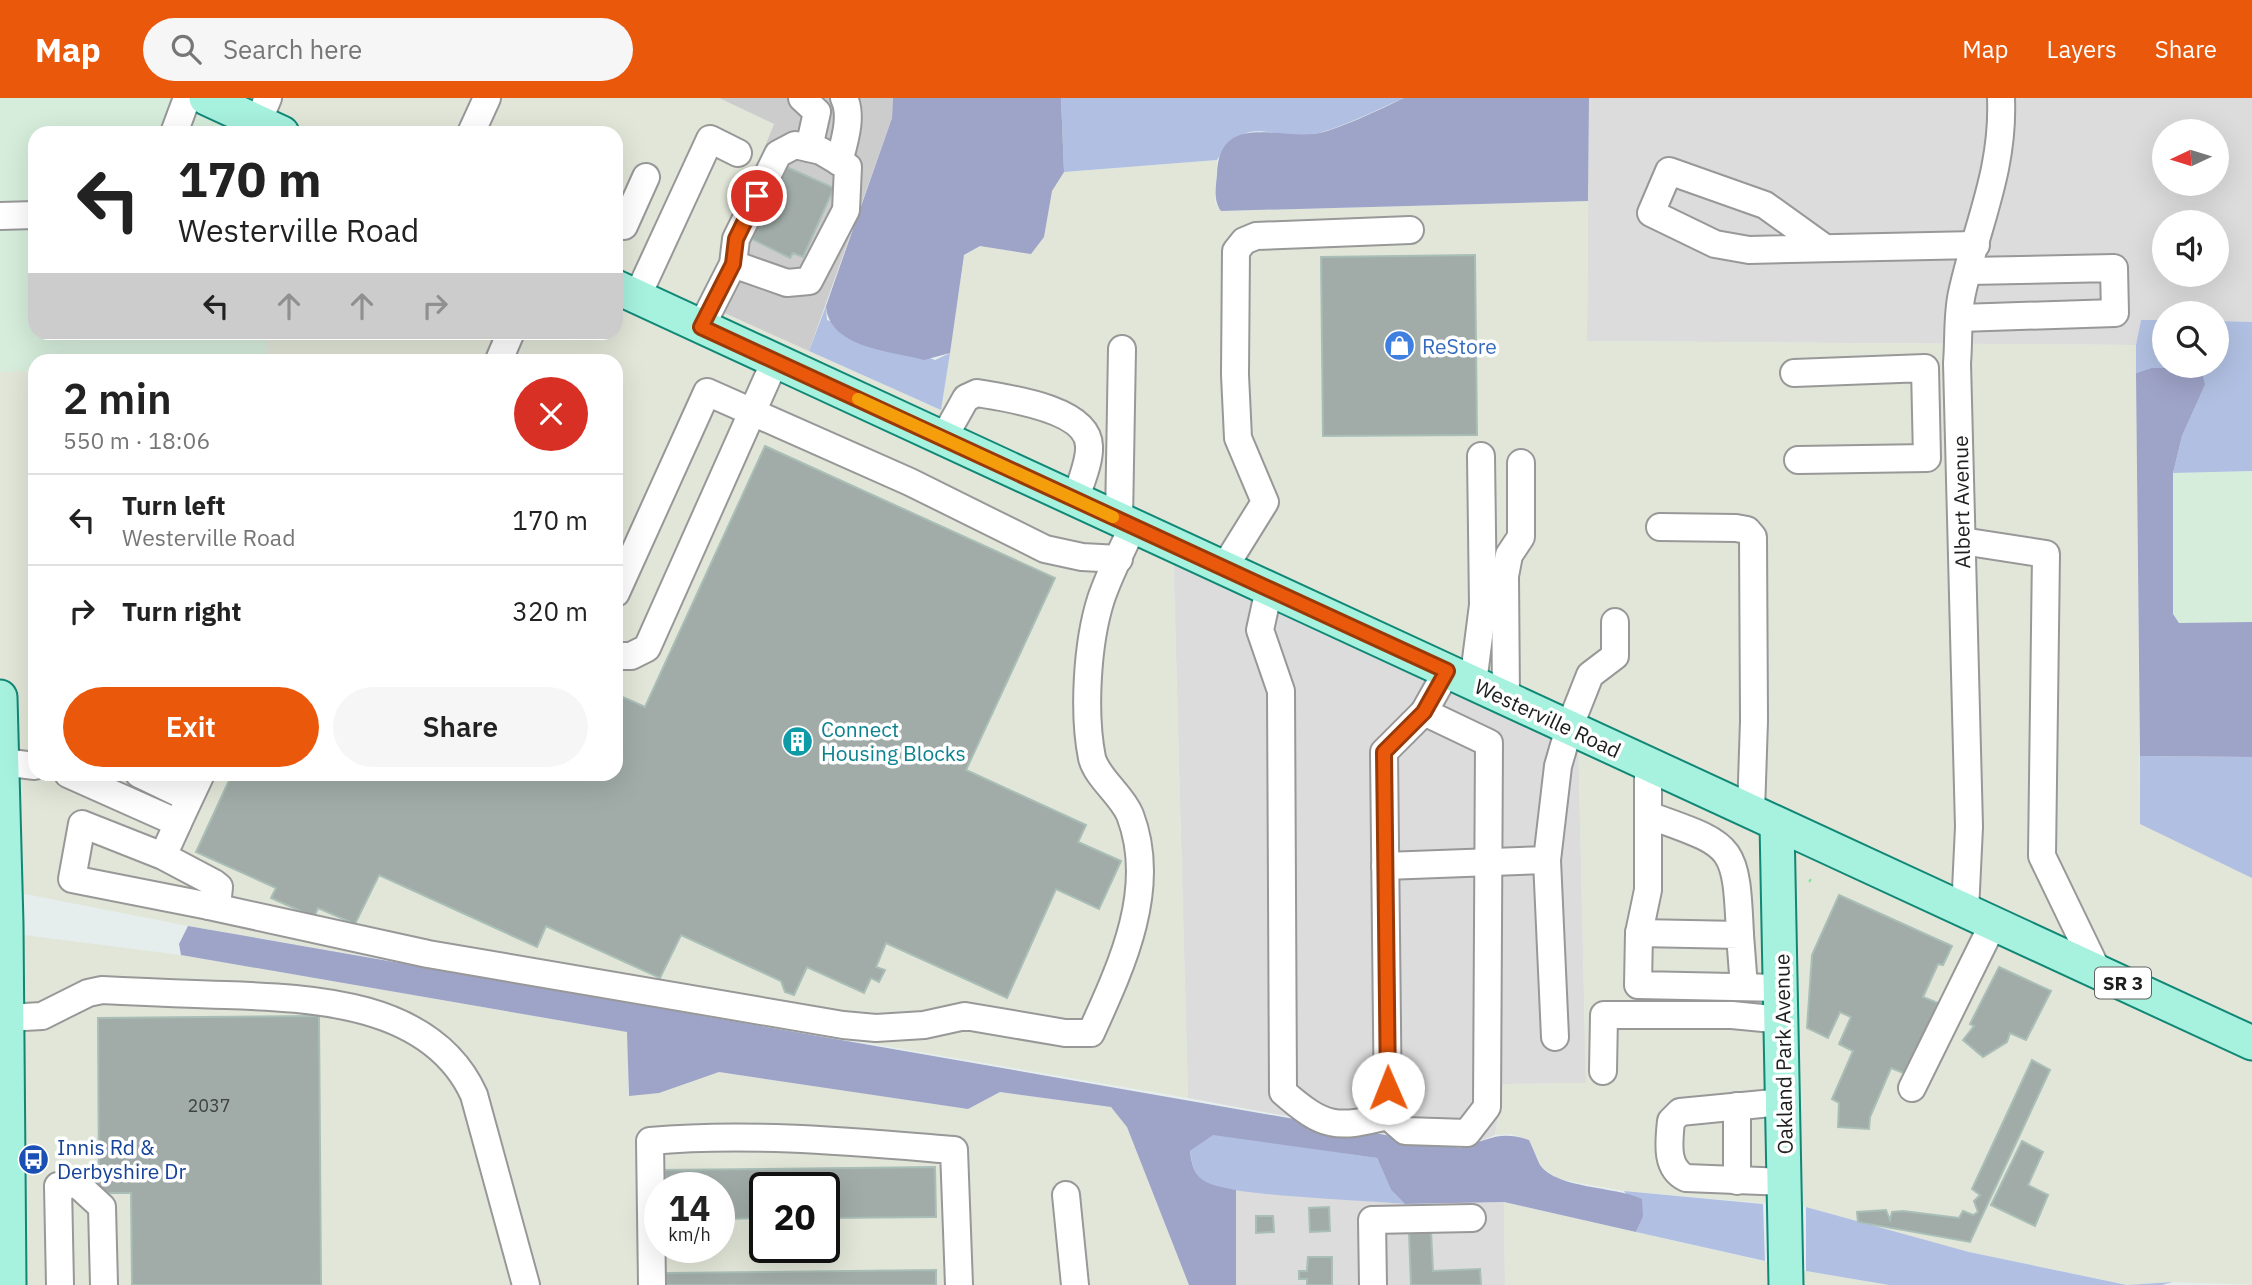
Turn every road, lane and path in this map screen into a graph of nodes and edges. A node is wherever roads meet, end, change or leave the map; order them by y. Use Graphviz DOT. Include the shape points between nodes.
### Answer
graph roads {
  1 [pos="187,98"];
  2 [pos="206,98"];
  3 [pos="487,98"];
  4 [pos="803,98"];
  5 [pos="844,98"];
  6 [pos="2001,98"];
  7 [pos="269,118"];
  8 [pos="177,126"];
  9 [pos="474,126"];
  10 [pos="809,148"];
  11 [pos="738,153"];
  12 [pos="839,162"];
  13 [pos="646,177"];
  14 [pos="28,215"];
  15 [pos="0,216"];
  16 [pos="623,226"];
  17 [pos="1410,230"];
  18 [pos="1976,245"];
  19 [pos="1825,248"];
  20 [pos="733,264"];
  21 [pos="1968,271"];
  22 [pos="626,292"];
  23 [pos="1960,318"];
  24 [pos="701,327"];
  25 [pos="1122,349"];
  26 [pos="775,361"];
  27 [pos="1794,373"];
  28 [pos="1927,409"];
  29 [pos="1958,409"];
  30 [pos="752,412"];
  31 [pos="943,439"];
  32 [pos="1481,456"];
  33 [pos="1798,460"];
  34 [pos="1521,463"];
  35 [pos="1075,500"];
  36 [pos="1126,523"];
  37 [pos="1660,527"];
  38 [pos="1962,541"];
  39 [pos="1119,559"];
  40 [pos="1224,569"];
  41 [pos="623,577"];
  42 [pos="1269,589"];
  43 [pos="1615,622"];
  44 [pos="623,656"];
  45 [pos="1460,677"];
  46 [pos="1506,699"];
  47 [pos="1424,712"];
  48 [pos="0,714"];
  49 [pos="1569,728"];
  50 [pos="2,762"];
  51 [pos="1648,764"];
  52 [pos="28,765"];
  53 [pos="84,781"];
  54 [pos="153,781"];
  55 [pos="198,781"];
  56 [pos="189,799"];
  57 [pos="1648,815"];
  58 [pos="1764,818"];
  59 [pos="178,823"];
  60 [pos="163,856"];
  61 [pos="1547,859"];
  62 [pos="1488,863"];
  63 [pos="1385,866"];
  64 [pos="209,906"];
  65 [pos="1979,917"];
  66 [pos="1639,933"];
  67 [pos="1740,935"];
  68 [pos="2098,972"];
  69 [pos="1744,987"];
  70 [pos="1782,1004"];
  71 [pos="6,1018"];
  72 [pos="1555,1037"];
  73 [pos="2252,1043"];
  74 [pos="1603,1071"];
  75 [pos="1912,1088"];
  76 [pos="1783,1102"];
  77 [pos="1737,1106"];
  78 [pos="1388,1116"];
  79 [pos="3,1180"];
  80 [pos="1737,1181"];
  81 [pos="1785,1182"];
  82 [pos="1066,1195"];
  83 [pos="1472,1218"];
  84 [pos="9,1285"];
  85 [pos="60,1285"];
  86 [pos="104,1285"];
  87 [pos="526,1285"];
  88 [pos="652,1285"];
  89 [pos="959,1285"];
  90 [pos="1075,1285"];
  91 [pos="1373,1285"];
  92 [pos="1786,1285"];
  1 -- 8 [label="street"];
  2 -- 7 [label="main road"];
  3 -- 9 [label="street"];
  4 -- 10 [label="street" via="817,112"];
  5 -- 12 [label="street" via="846,135"];
  6 -- 18 [label="street, Albert Avenue" via="1995,178"];
  10 -- 12 [label="street"];
  10 -- 20 [label="street" via="795,145 778,154 736,239"];
  11 -- 22 [label="street" via="710,139"];
  12 -- 20 [label="street" via="848,167 846,210 809,281 787,283"];
  13 -- 16 [label="street"];
  14 -- 15 [label="street"];
  17 -- 40 [label="street" via="1256,236 1236,251 1238,438 1265,502"];
  18 -- 19 [label="street"];
  18 -- 21 [label="street, Albert Avenue"];
  19 -- 19 [label="street" via="1749,250 1715,244 1651,213 1670,171 1765,205"];
  20 -- 24 [label="street"];
  21 -- 23 [label="street, Albert Avenue"];
  21 -- 23 [label="street" via="2114,268 2115,313"];
  22 -- 24 [label="main road, Westerville Road / SR 3"];
  23 -- 29 [label="street, Albert Avenue"];
  24 -- 26 [label="main road, Westerville Road / SR 3"];
  25 -- 36 [label="street"];
  26 -- 30 [label="street"];
  26 -- 31 [label="main road, Westerville Road / SR 3"];
  27 -- 28 [label="street" via="1925,368"];
  28 -- 29 [label="street"];
  28 -- 33 [label="street" via="1927,458"];
  29 -- 38 [label="street, Albert Avenue"];
  30 -- 39 [label="street" via="910,482 1045,549"];
  30 -- 41 [label="street" via="707,391"];
  30 -- 44 [label="street" via="648,648"];
  31 -- 35 [label="main road, Westerville Road / SR 3"];
  31 -- 35 [label="street" via="966,398 977,393 1080,423 1089,448"];
  32 -- 45 [label="street" via="1483,605"];
  34 -- 46 [label="street" via="1521,537 1509,555 1505,576"];
  35 -- 36 [label="main road, Westerville Road / SR 3"];
  36 -- 39 [label="street"];
  36 -- 40 [label="main road, Westerville Road / SR 3"];
  37 -- 58 [label="street" via="1736,528 1753,537 1754,721"];
  38 -- 65 [label="street, Albert Avenue" via="1969,827"];
  38 -- 68 [label="street" via="2046,554 2042,856"];
  39 -- 64 [label="street" via="1101,599 1092,642 1088,726 1093,761 1127,807 1139,839 1142,885 1120,969 1091,1032 1065,1033 965,1016 924,1025 843,1026 404,949"];
  40 -- 42 [label="main road, Westerville Road / SR 3"];
  42 -- 45 [label="main road, Westerville Road / SR 3"];
  42 -- 78 [label="street" via="1260,630 1280,691 1283,1093 1311,1118 1348,1126"];
  43 -- 49 [label="street" via="1615,656 1590,675"];
  45 -- 46 [label="main road, Westerville Road / SR 3"];
  45 -- 47 [label="street"];
  46 -- 49 [label="main road, Westerville Road / SR 3"];
  47 -- 62 [label="street" via="1489,743"];
  47 -- 63 [label="street" via="1384,752"];
  48 -- 50 [label="main road"];
  49 -- 51 [label="main road, Westerville Road / SR 3"];
  49 -- 61 [label="street" via="1558,766"];
  50 -- 52 [label="street"];
  50 -- 71 [label="main road"];
  51 -- 57 [label="street"];
  51 -- 58 [label="main road, Westerville Road / SR 3"];
  53 -- 59 [label="street"];
  54 -- 56 [label="street"];
  55 -- 56 [label="street"];
  56 -- 59 [label="street"];
  57 -- 66 [label="street" via="1648,890"];
  57 -- 67 [label="street" via="1700,834 1728,853 1737,881"];
  58 -- 65 [label="main road, Westerville Road / SR 3"];
  58 -- 70 [label="main road, Oakland Park Avenue"];
  59 -- 60 [label="street"];
  60 -- 64 [label="street" via="219,887 218,897"];
  60 -- 64 [label="street" via="82,824 72,879"];
  61 -- 62 [label="street"];
  61 -- 72 [label="street"];
  62 -- 63 [label="street"];
  62 -- 78 [label="street" via="1487,1107 1467,1133 1405,1131"];
  63 -- 78 [label="street"];
  65 -- 68 [label="main road, Westerville Road / SR 3"];
  65 -- 75 [label="street"];
  66 -- 67 [label="street"];
  66 -- 69 [label="street" via="1638,985"];
  67 -- 69 [label="street"];
  68 -- 73 [label="main road, Westerville Road / SR 3"];
  69 -- 70 [label="street"];
  70 -- 74 [label="street" via="1732,1015 1604,1015"];
  70 -- 76 [label="main road, Oakland Park Avenue"];
  71 -- 79 [label="main road"];
  71 -- 87 [label="street" via="42,1016 102,990 319,1000 388,1018 452,1059 467,1079"];
  76 -- 77 [label="street"];
  76 -- 81 [label="main road, Oakland Park Avenue"];
  77 -- 80 [label="street"];
  77 -- 80 [label="street" via="1680,1112 1671,1121 1669,1135 1675,1173 1696,1180"];
  79 -- 84 [label="main road"];
  80 -- 81 [label="street"];
  81 -- 92 [label="main road, Oakland Park Avenue"];
  82 -- 90 [label="street"];
  83 -- 91 [label="street" via="1373,1220"];
  85 -- 86 [label="street" via="58,1186 77,1184 102,1207"];
  88 -- 89 [label="street" via="650,1141 684,1138 860,1142 954,1150"];
}
